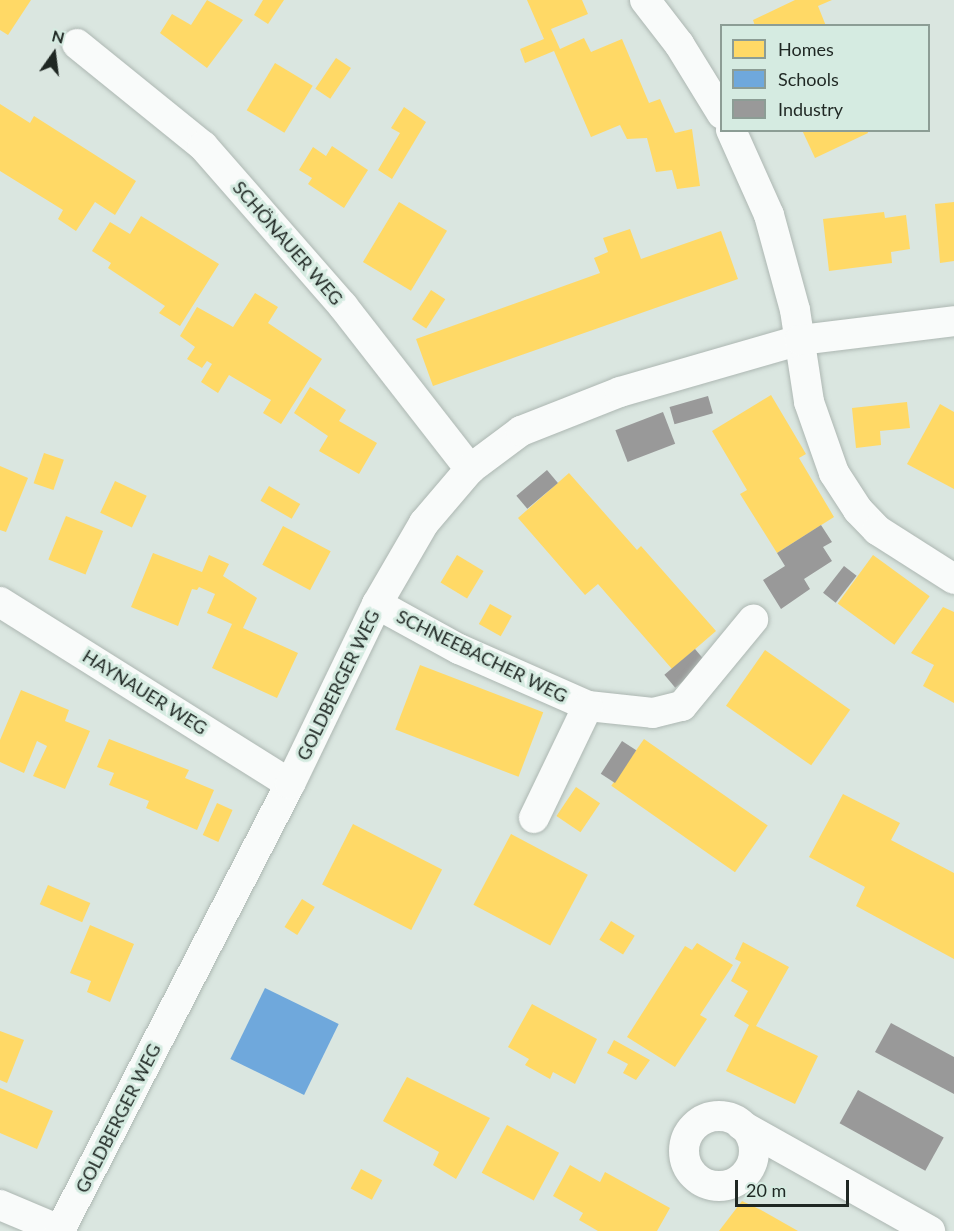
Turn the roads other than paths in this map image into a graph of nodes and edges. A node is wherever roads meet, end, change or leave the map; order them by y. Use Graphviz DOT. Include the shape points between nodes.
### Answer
graph roads {
  1 [pos="645,0"];
  2 [pos="77,44"];
  3 [pos="720,111"];
  4 [pos="732,132"];
  5 [pos="954,321"];
  6 [pos="800,340"];
  7 [pos="470,469"];
  8 [pos="954,579"];
  9 [pos="0,602"];
  10 [pos="377,604"];
  11 [pos="753,620"];
  12 [pos="588,706"];
  13 [pos="290,784"];
  14 [pos="534,818"];
  15 [pos="741,1125"];
  16 [pos="0,1205"];
  17 [pos="61,1231"];
  18 [pos="930,1231"];
  1 -- 3 [label="street" via="679,44"];
  2 -- 7 [label="street, SCHÖNAUER WEG" via="203,146 343,306"];
  4 -- 6 [label="street" via="769,216"];
  5 -- 6 [label="street, GOLDBERGER WEG"];
  6 -- 7 [label="street, GOLDBERGER WEG" via="620,392 567,412 521,431"];
  6 -- 8 [label="street" via="808,402 824,450 847,495 877,530"];
  7 -- 10 [label="street, GOLDBERGER WEG" via="423,523"];
  9 -- 13 [label="street, HAYNAUER WEG"];
  10 -- 12 [label="street, SCHNEEBACHER WEG" via="459,649"];
  10 -- 13 [label="street, GOLDBERGER WEG"];
  11 -- 12 [label="street, SCHNEEBACHER WEG" via="682,706 653,713"];
  12 -- 14 [label="street, SCHNEEBACHER WEG"];
  13 -- 17 [label="street, GOLDBERGER WEG"];
  15 -- 18 [label="street"];
  16 -- 17 [label="street"];
}
